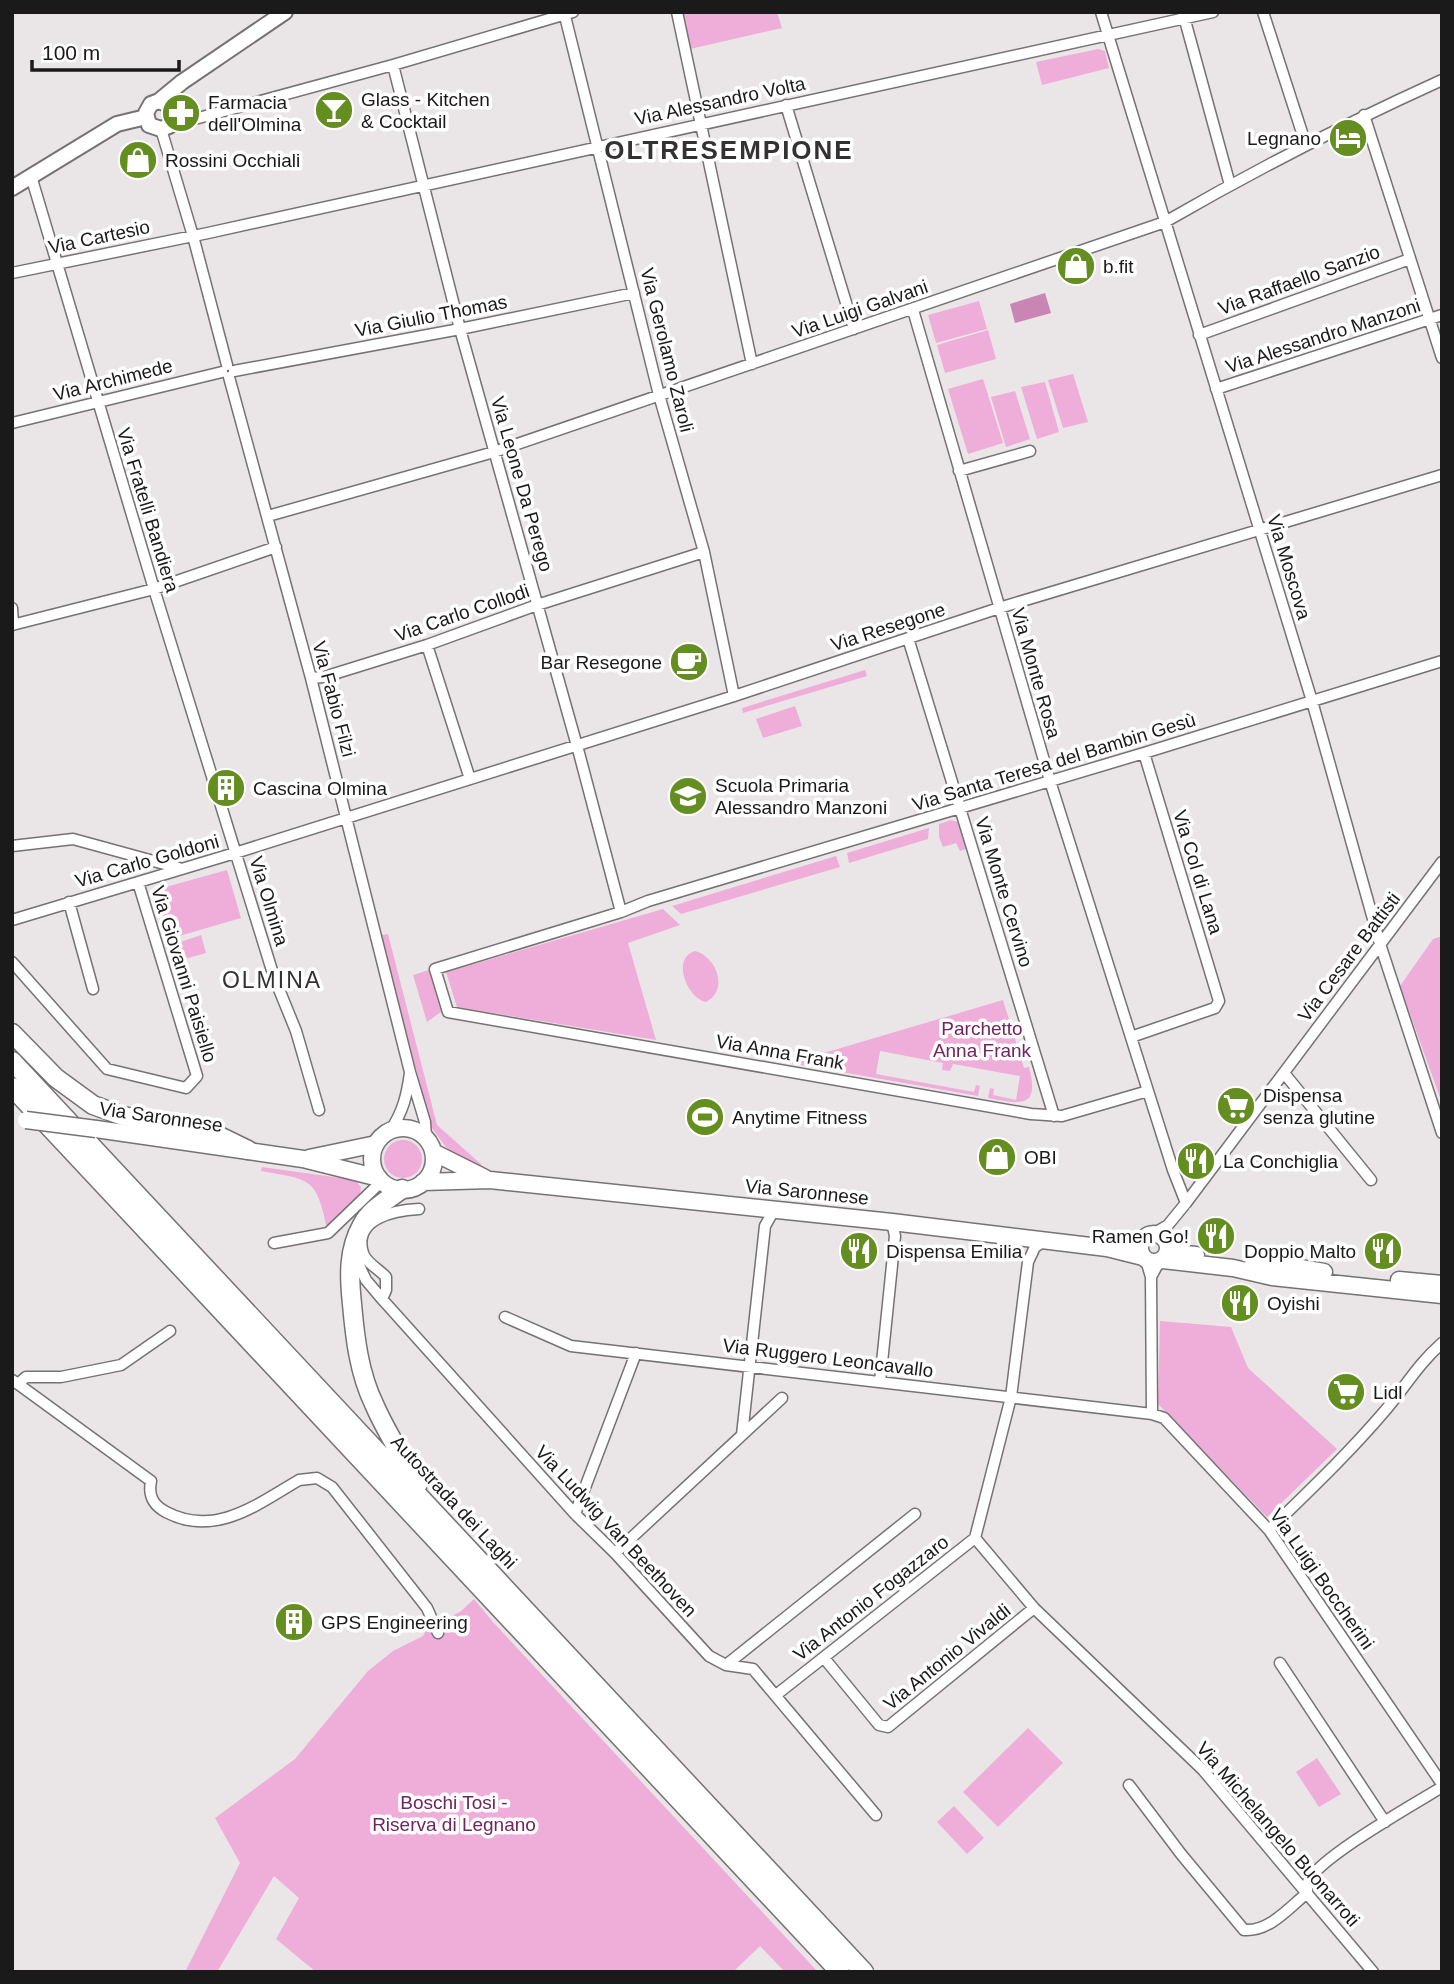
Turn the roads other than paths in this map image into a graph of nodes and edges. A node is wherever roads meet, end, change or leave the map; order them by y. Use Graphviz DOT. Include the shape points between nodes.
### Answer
graph roads {
  1 [pos="677,12"];
  2 [pos="1101,12"];
  3 [pos="1213,12"];
  4 [pos="1264,12"];
  5 [pos="283,13"];
  6 [pos="567,13"];
  7 [pos="1183,15"];
  8 [pos="1107,35"];
  9 [pos="393,65"];
  10 [pos="1442,80"];
  11 [pos="182,82"];
  12 [pos="159,101"];
  13 [pos="786,105"];
  14 [pos="173,110"];
  15 [pos="1364,115"];
  16 [pos="146,117"];
  17 [pos="699,124"];
  18 [pos="165,128"];
  19 [pos="1307,145"];
  20 [pos="597,146"];
  21 [pos="31,176"];
  22 [pos="424,183"];
  23 [pos="1230,185"];
  24 [pos="12,188"];
  25 [pos="1166,222"];
  26 [pos="193,236"];
  27 [pos="1410,259"];
  28 [pos="57,264"];
  29 [pos="12,273"];
  30 [pos="634,293"];
  31 [pos="913,310"];
  32 [pos="1442,315"];
  33 [pos="1429,319"];
  34 [pos="460,329"];
  35 [pos="854,329"];
  36 [pos="1199,335"];
  37 [pos="1442,358"];
  38 [pos="752,364"];
  39 [pos="228,371"];
  40 [pos="1216,389"];
  41 [pos="659,396"];
  42 [pos="97,402"];
  43 [pos="12,423"];
  44 [pos="1030,451"];
  45 [pos="494,452"];
  46 [pos="958,471"];
  47 [pos="1442,475"];
  48 [pos="268,516"];
  49 [pos="1259,530"];
  50 [pos="276,547"];
  51 [pos="704,552"];
  52 [pos="154,589"];
  53 [pos="537,606"];
  54 [pos="12,608"];
  55 [pos="999,608"];
  56 [pos="13,625"];
  57 [pos="908,638"];
  58 [pos="427,645"];
  59 [pos="1442,661"];
  60 [pos="311,678"];
  61 [pos="734,696"];
  62 [pos="1312,701"];
  63 [pos="577,746"];
  64 [pos="1144,753"];
  65 [pos="470,779"];
  66 [pos="1050,781"];
  67 [pos="960,808"];
  68 [pos="346,817"];
  69 [pos="12,846"];
  70 [pos="235,853"];
  71 [pos="1442,862"];
  72 [pos="180,868"];
  73 [pos="138,882"];
  74 [pos="69,902"];
  75 [pos="621,912"];
  76 [pos="12,920"];
  77 [pos="1380,944"];
  78 [pos="12,962"];
  79 [pos="435,970"];
  80 [pos="93,989"];
  81 [pos="12,1034"];
  82 [pos="1131,1037"];
  83 [pos="12,1061"];
  84 [pos="410,1072"];
  85 [pos="1284,1073"];
  86 [pos="12,1087"];
  87 [pos="1149,1091"];
  88 [pos="319,1110"];
  89 [pos="1054,1116"];
  90 [pos="19,1119"];
  91 [pos="390,1131"];
  92 [pos="1442,1133"];
  93 [pos="376,1144"];
  94 [pos="430,1145"];
  95 [pos="248,1150"];
  96 [pos="303,1159"];
  97 [pos="381,1179"];
  98 [pos="490,1180"];
  99 [pos="1371,1180"];
  100 [pos="423,1182"];
  101 [pos="402,1189"];
  102 [pos="1186,1203"];
  103 [pos="419,1209"];
  104 [pos="774,1210"];
  105 [pos="892,1222"];
  106 [pos="1044,1241"];
  107 [pos="274,1243"];
  108 [pos="353,1244"];
  109 [pos="1156,1247"];
  110 [pos="1442,1284"];
  111 [pos="1442,1295"];
  112 [pos="382,1299"];
  113 [pos="505,1317"];
  114 [pos="170,1331"];
  115 [pos="1442,1343"];
  116 [pos="636,1353"];
  117 [pos="748,1366"];
  118 [pos="15,1382"];
  119 [pos="880,1382"];
  120 [pos="1011,1397"];
  121 [pos="782,1398"];
  122 [pos="1152,1413"];
  123 [pos="742,1435"];
  124 [pos="434,1512"];
  125 [pos="575,1514"];
  126 [pos="915,1514"];
  127 [pos="1269,1530"];
  128 [pos="975,1538"];
  129 [pos="615,1553"];
  130 [pos="1034,1608"];
  131 [pos="438,1633"];
  132 [pos="824,1658"];
  133 [pos="1280,1663"];
  134 [pos="726,1665"];
  135 [pos="776,1695"];
  136 [pos="1129,1785"];
  137 [pos="1442,1785"];
  138 [pos="876,1815"];
  139 [pos="1385,1822"];
  140 [pos="1307,1893"];
  141 [pos="840,1972"];
  142 [pos="864,1972"];
  143 [pos="1374,1972"];
  1 -- 17 [label="street"];
  2 -- 8 [label="street, Via Moscova"];
  3 -- 7 [label="street, Via Alessandro Volta"];
  4 -- 19 [label="street"];
  5 -- 11 [label="street"];
  6 -- 9 [label="street"];
  6 -- 20 [label="street, Via Gerolamo Zaroli"];
  7 -- 8 [label="street, Via Alessandro Volta"];
  7 -- 23 [label="street"];
  8 -- 13 [label="street, Via Alessandro Volta"];
  8 -- 25 [label="street, Via Moscova"];
  9 -- 18 [label="street"];
  9 -- 22 [label="street, Via Leone Da Perego"];
  10 -- 15 [label="street, Via Luigi Galvani"];
  11 -- 12 [label="street"];
  11 -- 14 [label="street"];
  12 -- 14 [label="street"];
  12 -- 16 [label="street" via="149,106"];
  13 -- 17 [label="street, Via Alessandro Volta"];
  13 -- 35 [label="street"];
  14 -- 18 [label="street" via="174,118"];
  15 -- 19 [label="street, Via Luigi Galvani"];
  15 -- 27 [label="street"];
  16 -- 18 [label="street" via="153,127"];
  16 -- 21 [label="street" via="117,124"];
  17 -- 20 [label="street, Via Alessandro Volta"];
  17 -- 38 [label="street"];
  18 -- 26 [label="street, Via Fabio Filzi"];
  19 -- 23 [label="street, Via Luigi Galvani"];
  20 -- 22 [label="street, Via Alessandro Volta"];
  20 -- 30 [label="street, Via Gerolamo Zaroli"];
  21 -- 24 [label="street"];
  21 -- 28 [label="street, Via Fratelli Bandiera"];
  22 -- 26 [label="street, Via Alessandro Volta"];
  22 -- 34 [label="street, Via Leone Da Perego"];
  23 -- 25 [label="street, Via Luigi Galvani"];
  25 -- 31 [label="street, Via Luigi Galvani"];
  25 -- 36 [label="street, Via Moscova"];
  26 -- 28 [label="street, Via Cartesio"];
  26 -- 39 [label="street, Via Fabio Filzi"];
  27 -- 33 [label="street"];
  27 -- 36 [label="street, Via Raffaello Sanzio"];
  28 -- 29 [label="street, Via Cartesio"];
  28 -- 42 [label="street, Via Fratelli Bandiera"];
  30 -- 34 [label="street, Via Giulio Thomas"];
  30 -- 41 [label="street, Via Gerolamo Zaroli"];
  31 -- 35 [label="street, Via Luigi Galvani"];
  31 -- 46 [label="street, Via Monte Rosa"];
  32 -- 33 [label="street, Via Alessandro Manzoni"];
  33 -- 37 [label="street"];
  33 -- 40 [label="street, Via Alessandro Manzoni"];
  34 -- 39 [label="street, Via Giulio Thomas"];
  34 -- 45 [label="street, Via Leone Da Perego"];
  35 -- 38 [label="street, Via Luigi Galvani"];
  36 -- 40 [label="street, Via Moscova"];
  38 -- 41 [label="street, Via Luigi Galvani"];
  39 -- 42 [label="street, Via Archimede"];
  39 -- 48 [label="street, Via Fabio Filzi"];
  40 -- 49 [label="street, Via Moscova"];
  41 -- 45 [label="street, Via Luigi Galvani"];
  41 -- 51 [label="street, Via Gerolamo Zaroli"];
  42 -- 43 [label="street, Via Archimede"];
  42 -- 52 [label="street, Via Fratelli Bandiera"];
  44 -- 46 [label="street"];
  45 -- 48 [label="street, Via Luigi Galvani"];
  45 -- 53 [label="street, Via Leone Da Perego"];
  46 -- 55 [label="street, Via Monte Rosa"];
  47 -- 49 [label="street, Via Resegone"];
  48 -- 50 [label="street, Via Fabio Filzi"];
  49 -- 55 [label="street, Via Resegone"];
  49 -- 62 [label="street, Via Moscova"];
  50 -- 52 [label="street"];
  50 -- 60 [label="street, Via Fabio Filzi"];
  51 -- 53 [label="street, Via Carlo Collodi"];
  51 -- 61 [label="street, Via Gerolamo Zaroli"];
  52 -- 56 [label="street"];
  52 -- 70 [label="street, Via Fratelli Bandiera"];
  53 -- 58 [label="street, Via Carlo Collodi"];
  53 -- 63 [label="street, Via Leone Da Perego"];
  54 -- 56 [label="street"];
  55 -- 57 [label="street, Via Resegone"];
  55 -- 66 [label="street, Via Monte Rosa"];
  57 -- 61 [label="street, Via Resegone"];
  57 -- 67 [label="street, Via Monte Cervino"];
  58 -- 60 [label="street, Via Carlo Collodi"];
  58 -- 65 [label="street"];
  59 -- 62 [label="street, Via Santa Teresa del Bambin Gesù"];
  60 -- 68 [label="street, Via Fabio Filzi"];
  61 -- 63 [label="street, Via Resegone"];
  62 -- 64 [label="street, Via Santa Teresa del Bambin Gesù"];
  62 -- 77 [label="street, Via Moscova"];
  63 -- 65 [label="street, Via Resegone"];
  63 -- 75 [label="street, Via Leone Da Perego"];
  64 -- 66 [label="street, Via Santa Teresa del Bambin Gesù"];
  64 -- 82 [label="street, Via Col di Lana" via="1219,1001 1215,1008"];
  65 -- 68 [label="street, Via Resegone"];
  66 -- 67 [label="street, Via Santa Teresa del Bambin Gesù"];
  66 -- 82 [label="street, Via Monte Rosa"];
  67 -- 75 [label="street, Via Santa Teresa del Bambin Gesù"];
  67 -- 89 [label="street, Via Monte Cervino"];
  68 -- 70 [label="street, Via Olmina"];
  68 -- 84 [label="street, Via Fabio Filzi"];
  69 -- 72 [label="street" via="73,839"];
  70 -- 72 [label="street, Via Carlo Goldoni"];
  70 -- 88 [label="street, Via Olmina"];
  71 -- 77 [label="street, Via Cesare Battisti"];
  72 -- 73 [label="street, Via Carlo Goldoni"];
  73 -- 74 [label="street, Via Carlo Goldoni"];
  73 -- 78 [label="street, Via Giovanni Paisiello" via="197,1076 186,1088 107,1069"];
  74 -- 76 [label="street, Via Carlo Goldoni"];
  74 -- 80 [label="street, Via Carlo Goldoni"];
  75 -- 79 [label="street, Via Santa Teresa del Bambin Gesù"];
  77 -- 85 [label="street, Via Cesare Battisti"];
  77 -- 92 [label="street, Via Moscova"];
  79 -- 89 [label="street, Via Anna Frank" via="448,1012"];
  81 -- 95 [label="highway" via="56,1078 93,1105 123,1116 211,1132"];
  82 -- 87 [label="street, Via Monte Rosa"];
  83 -- 124 [label="highway, Autostrada dei Laghi"];
  84 -- 91 [label="street, Via Fabio Filzi" via="407,1098"];
  84 -- 94 [label="street, Via Fabio Filzi"];
  85 -- 99 [label="street"];
  85 -- 102 [label="street, Via Cesare Battisti"];
  86 -- 141 [label="highway, Autostrada dei Laghi"];
  87 -- 89 [label="street, Via Anna Frank"];
  87 -- 102 [label="street, Via Monte Rosa"];
  90 -- 95 [label="main road, Via Saronnese, bridge"];
  91 -- 93 [label="main road"];
  91 -- 94 [label="main road, Via Saronnese" via="409,1129"];
  93 -- 96 [label="main road, Via Saronnese"];
  93 -- 97 [label="main road" via="373,1166"];
  94 -- 98 [label="main road, Via Saronnese"];
  94 -- 100 [label="main road" via="432,1170"];
  95 -- 96 [label="main road, Via Saronnese"];
  96 -- 97 [label="main road, Via Saronnese"];
  97 -- 101 [label="main road, Via Saronnese"];
  97 -- 107 [label="street" via="328,1233"];
  98 -- 100 [label="main road, Via Saronnese"];
  98 -- 104 [label="main road, Via Saronnese"];
  100 -- 101 [label="main road, Via Saronnese"];
  101 -- 108 [label="highway" via="372,1212"];
  102 -- 109 [label="street, Via Cesare Battisti"];
  103 -- 112 [label="street" via="378,1217 366,1230 363,1252 386,1277"];
  104 -- 105 [label="main road, Via Saronnese"];
  104 -- 117 [label="street" via="765,1226"];
  105 -- 106 [label="main road, Via Saronnese"];
  105 -- 119 [label="street" via="895,1236"];
  106 -- 109 [label="main road, Via Saronnese" via="1119,1250"];
  106 -- 120 [label="street, Via Antonio Fogazzaro" via="1028,1262"];
  108 -- 112 [label="street, Via Ludwig Van Beethoven" via="366,1280"];
  108 -- 124 [label="highway" via="349,1278 362,1371 373,1402"];
  109 -- 110 [label="main road, Via Saronnese" via="1250,1265"];
  109 -- 111 [label="main road, Via Saronnese" via="1272,1277"];
  109 -- 122 [label="street" via="1151,1277"];
  112 -- 125 [label="street, Via Ludwig Van Beethoven"];
  113 -- 116 [label="street, Via Ruggero Leoncavallo" via="571,1346"];
  114 -- 118 [label="street" via="121,1365"];
  115 -- 127 [label="street" via="1343,1457"];
  116 -- 117 [label="street, Via Ruggero Leoncavallo"];
  116 -- 125 [label="street"];
  117 -- 119 [label="street, Via Ruggero Leoncavallo"];
  117 -- 123 [label="street"];
  118 -- 131 [label="street" via="151,1481 149,1492 157,1507 170,1514 216,1522 236,1516 299,1480 322,1480 345,1502 427,1608"];
  119 -- 120 [label="street, Via Ruggero Leoncavallo"];
  120 -- 122 [label="street, Via Ruggero Leoncavallo"];
  120 -- 128 [label="street, Via Antonio Fogazzaro"];
  121 -- 123 [label="street"];
  122 -- 127 [label="street, Via Luigi Boccherini" via="1174,1427"];
  123 -- 129 [label="street"];
  124 -- 142 [label="highway, Autostrada dei Laghi"];
  125 -- 129 [label="street, Via Ludwig Van Beethoven"];
  126 -- 134 [label="street"];
  127 -- 137 [label="street, Via Luigi Boccherini"];
  128 -- 130 [label="street, Via Michelangelo Buonarroti"];
  128 -- 132 [label="street, Via Antonio Fogazzaro"];
  129 -- 134 [label="street, Via Ludwig Van Beethoven" via="709,1656"];
  130 -- 132 [label="street, Via Antonio Vivaldi" via="888,1727 879,1725"];
  130 -- 140 [label="street, Via Michelangelo Buonarroti" via="1203,1770"];
  132 -- 135 [label="street, Via Antonio Fogazzaro"];
  133 -- 139 [label="street"];
  134 -- 135 [label="street, Via Ludwig Van Beethoven" via="753,1669"];
  135 -- 138 [label="street, Via Ludwig Van Beethoven"];
  136 -- 140 [label="street" via="1244,1930 1270,1923"];
  137 -- 139 [label="street"];
  139 -- 140 [label="street" via="1312,1876"];
  140 -- 143 [label="street, Via Michelangelo Buonarroti"];
}
